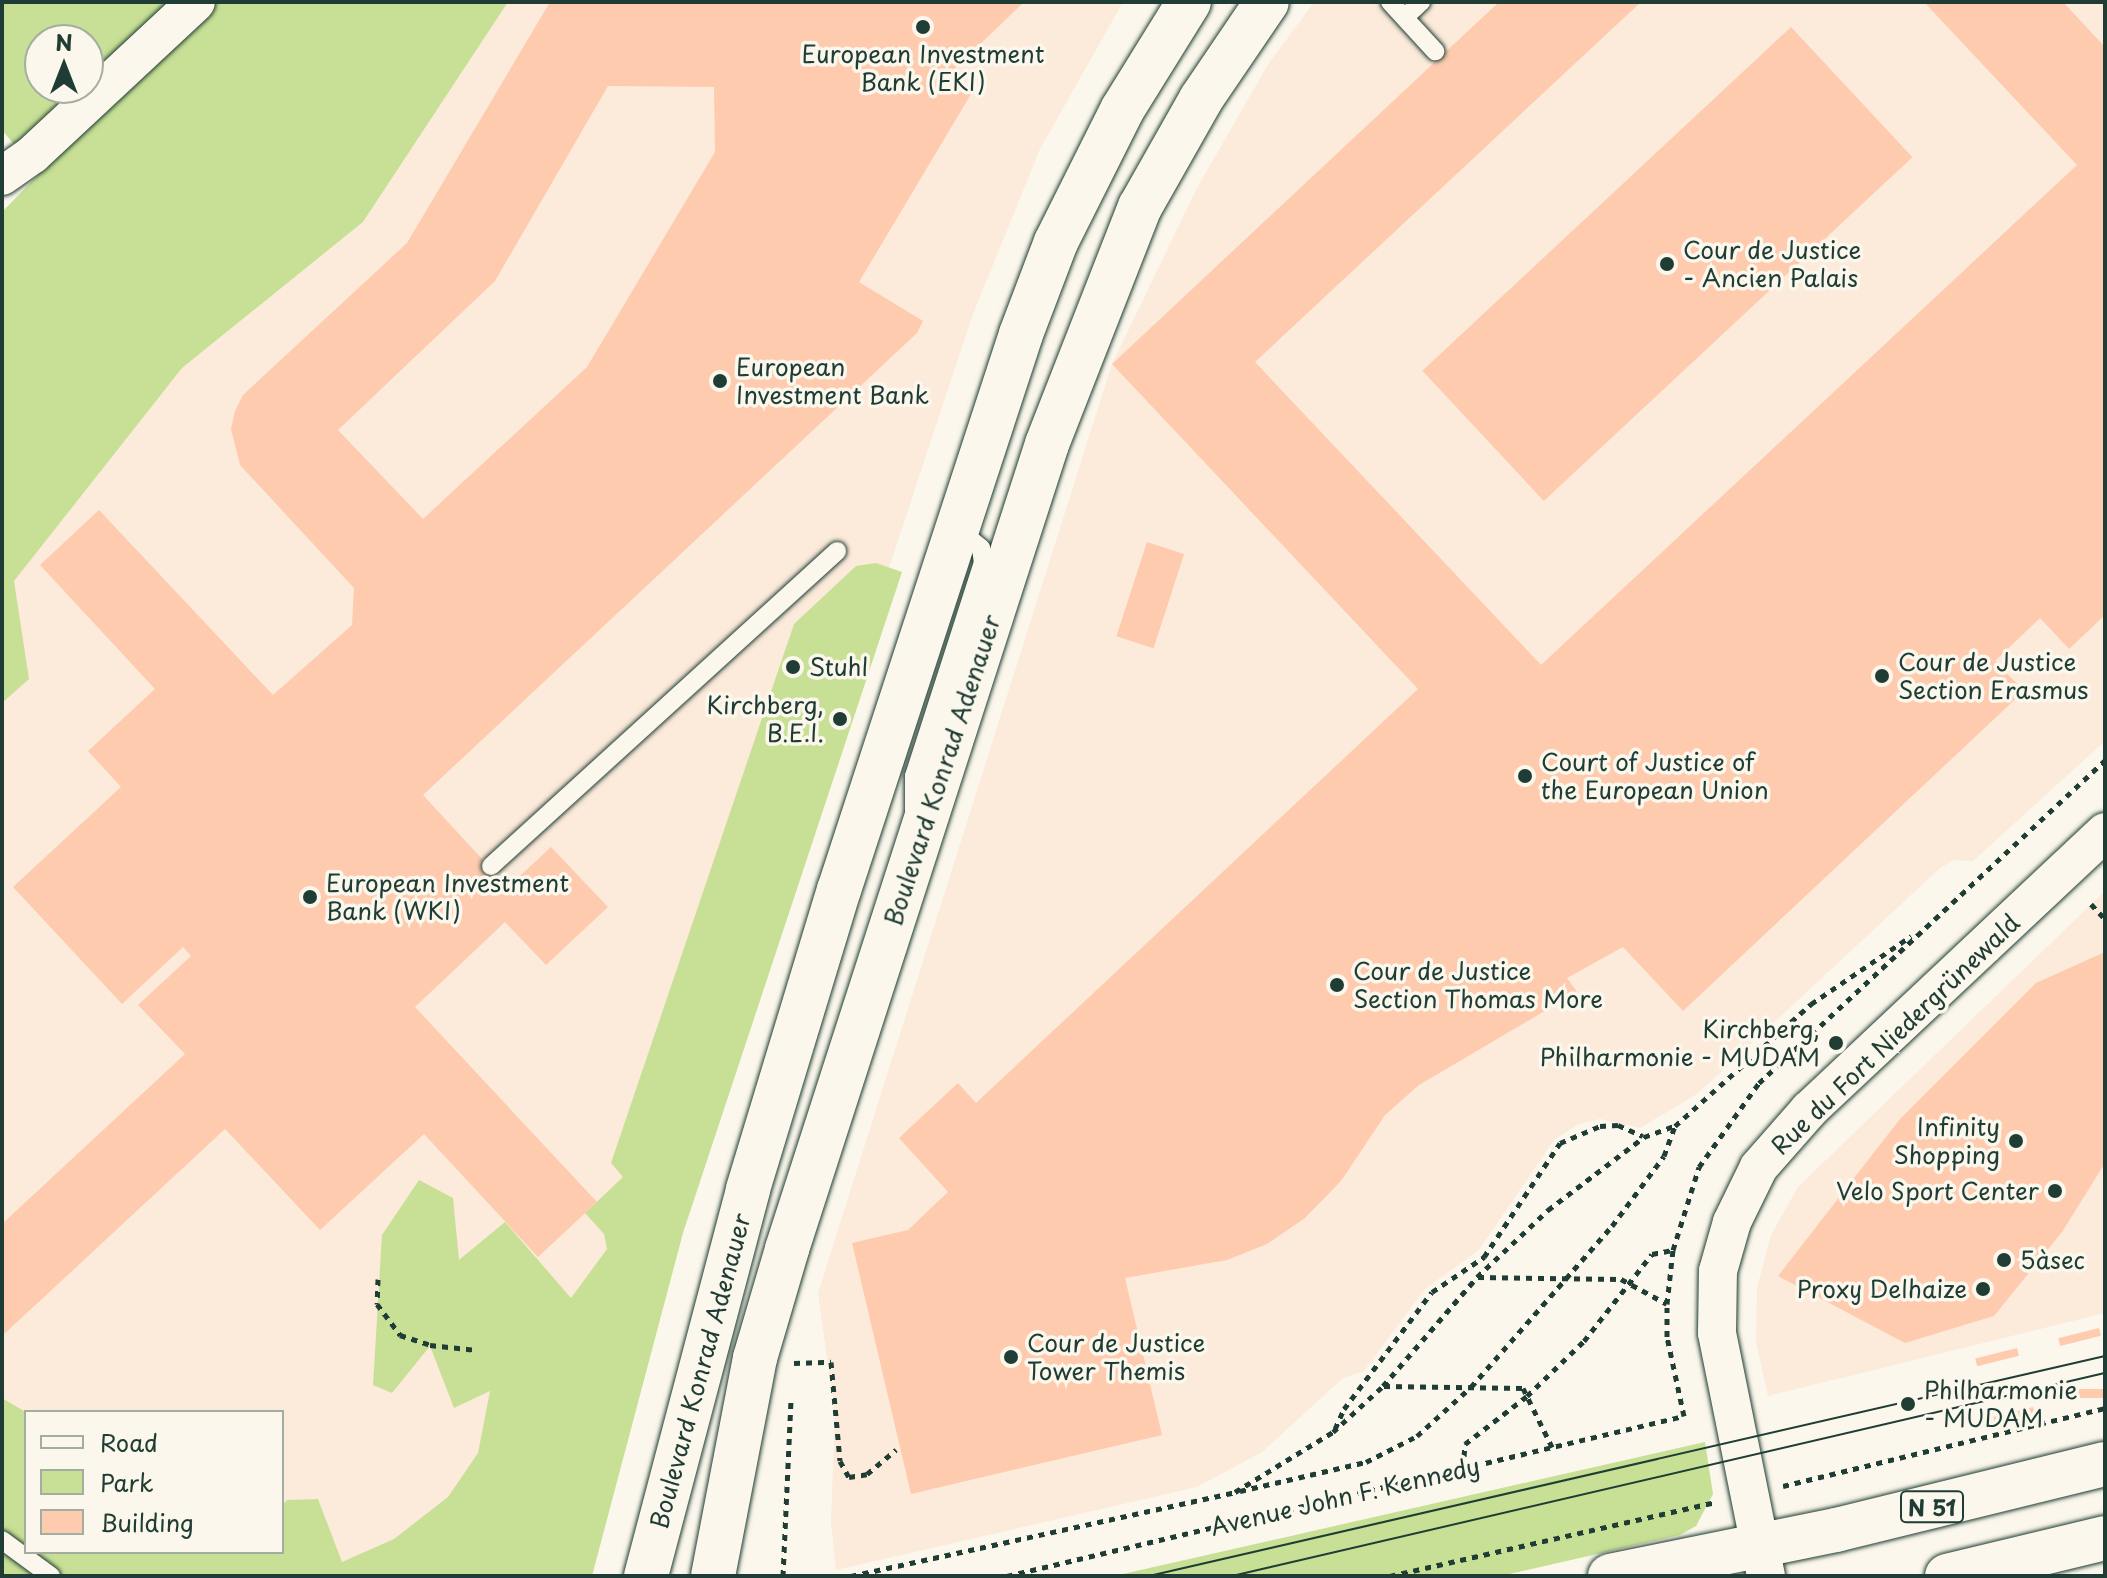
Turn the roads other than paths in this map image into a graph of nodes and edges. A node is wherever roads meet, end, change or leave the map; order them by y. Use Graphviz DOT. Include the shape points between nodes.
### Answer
graph roads {
  1 [pos="196,2"];
  2 [pos="1189,2"];
  3 [pos="1267,2"];
  4 [pos="1390,2"];
  5 [pos="1421,2"];
  6 [pos="1405,17"];
  7 [pos="1435,51"];
  8 [pos="2,176"];
  9 [pos="959,530"];
  10 [pos="837,551"];
  11 [pos="2105,832"];
  12 [pos="913,861"];
  13 [pos="491,866"];
  14 [pos="2105,1464"];
  15 [pos="2105,1538"];
  16 [pos="2,1540"];
  17 [pos="1762,1560"];
  18 [pos="51,1576"];
  19 [pos="646,1576"];
  20 [pos="713,1576"];
  21 [pos="1610,1576"];
  22 [pos="1947,1576"];
  1 -- 8 [label="street" via="32,155"];
  2 -- 9 [label="main road, Boulevard Konrad Adenauer" via="1122,110 1056,242 998,401"];
  3 -- 12 [label="main road, Boulevard Konrad Adenauer" via="1201,99 1140,207 1047,444"];
  4 -- 6 [label="lane"];
  5 -- 6 [label="lane"];
  6 -- 7 [label="lane"];
  9 -- 12 [label="lane" via="981,548 983,563 914,776"];
  9 -- 19 [label="main road, Boulevard Konrad Adenauer" via="839,890 753,1174"];
  10 -- 13 [label="lane"];
  11 -- 17 [label="street, Rue du Fort Niedergrünewald" via="1809,1110 1759,1167 1732,1222 1718,1271 1717,1333"];
  12 -- 20 [label="main road, Boulevard Konrad Adenauer" via="755,1358"];
  14 -- 17 [label="main road, N 51"];
  15 -- 22 [label="main road"];
  16 -- 18 [label="lane"];
  17 -- 21 [label="main road, N 51"];
}
